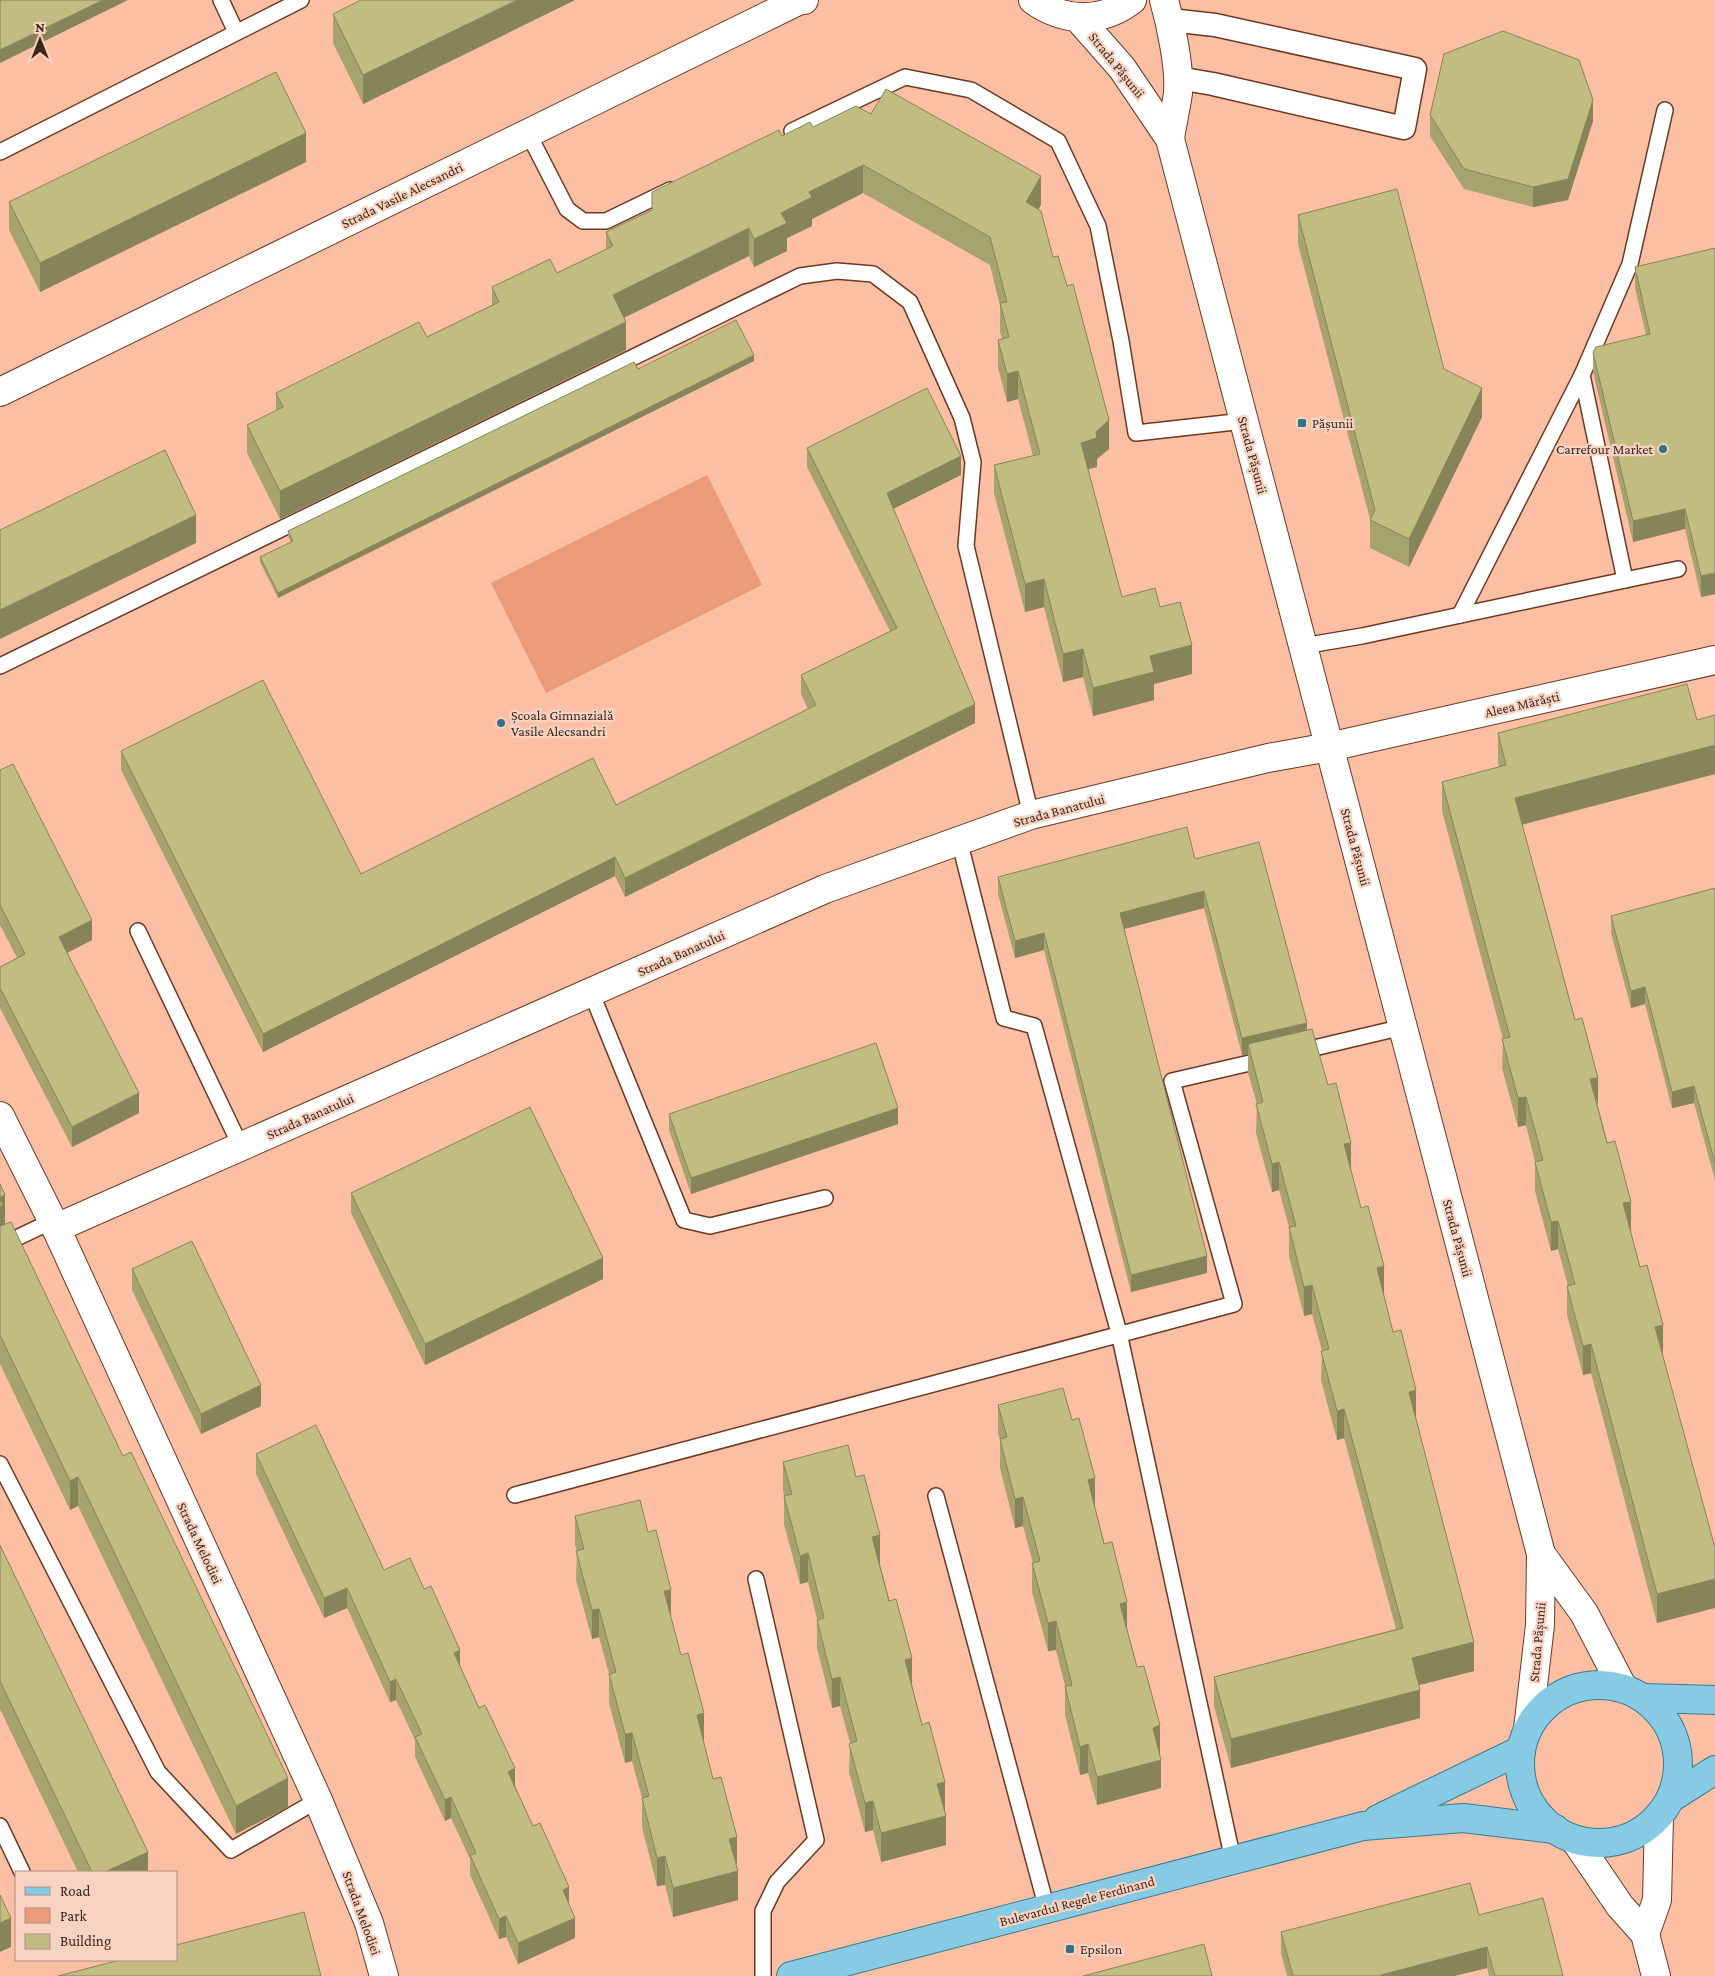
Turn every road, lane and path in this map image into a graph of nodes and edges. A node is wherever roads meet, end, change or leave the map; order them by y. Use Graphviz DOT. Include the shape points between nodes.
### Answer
graph roads {
  1 [pos="221,0"];
  2 [pos="301,0"];
  3 [pos="804,0"];
  4 [pos="1033,0"];
  5 [pos="1132,0"];
  6 [pos="1167,10"];
  7 [pos="1078,18"];
  8 [pos="236,32"];
  9 [pos="1178,78"];
  10 [pos="1665,110"];
  11 [pos="528,134"];
  12 [pos="782,136"];
  13 [pos="1170,139"];
  14 [pos="0,152"];
  15 [pos="685,183"];
  16 [pos="1582,375"];
  17 [pos="0,392"];
  18 [pos="1244,421"];
  19 [pos="1678,569"];
  20 [pos="1625,580"];
  21 [pos="1460,615"];
  22 [pos="1303,646"];
  23 [pos="1715,660"];
  24 [pos="0,666"];
  25 [pos="1329,747"];
  26 [pos="1031,815"];
  27 [pos="959,840"];
  28 [pos="138,931"];
  29 [pos="591,992"];
  30 [pos="1403,1027"];
  31 [pos="0,1116"];
  32 [pos="241,1147"];
  33 [pos="824,1198"];
  34 [pos="54,1225"];
  35 [pos="0,1246"];
  36 [pos="1120,1334"];
  37 [pos="0,1464"];
  38 [pos="516,1496"];
  39 [pos="936,1496"];
  40 [pos="1541,1554"];
  41 [pos="756,1579"];
  42 [pos="1634,1693"];
  43 [pos="1715,1700"];
  44 [pos="1524,1740"];
  45 [pos="1715,1770"];
  46 [pos="318,1800"];
  47 [pos="1665,1807"];
  48 [pos="0,1826"];
  49 [pos="1363,1826"];
  50 [pos="1565,1835"];
  51 [pos="1233,1860"];
  52 [pos="22,1871"];
  53 [pos="1047,1909"];
  54 [pos="1646,1934"];
  55 [pos="384,1976"];
  56 [pos="763,1976"];
  57 [pos="791,1976"];
  58 [pos="1656,1976"];
  1 -- 8 [label="lane"];
  2 -- 8 [label="lane"];
  3 -- 11 [label="street, Strada Vasile Alecsandri"];
  4 -- 7 [label="street" via="1055,13"];
  5 -- 7 [label="street" via="1100,16"];
  6 -- 9 [label="street, Strada Pășunii"];
  6 -- 9 [label="street" via="1215,25 1415,69 1404,128"];
  7 -- 13 [label="street, Strada Pășunii" via="1122,68"];
  8 -- 14 [label="lane"];
  9 -- 13 [label="street, Strada Pășunii"];
  10 -- 16 [label="lane" via="1630,264"];
  11 -- 15 [label="lane" via="566,209 583,221 606,221"];
  11 -- 17 [label="street, Strada Vasile Alecsandri"];
  12 -- 18 [label="lane" via="905,77 971,90 1058,141 1098,226 1136,433"];
  13 -- 18 [label="street, Strada Pășunii"];
  16 -- 20 [label="lane"];
  16 -- 21 [label="lane"];
  18 -- 22 [label="street, Strada Pășunii"];
  19 -- 20 [label="lane"];
  20 -- 21 [label="lane"];
  21 -- 22 [label="lane"];
  22 -- 25 [label="street, Strada Pășunii"];
  23 -- 25 [label="street, Aleea Mărăști"];
  24 -- 26 [label="lane" via="800,276 837,271 873,274 910,302 962,418 973,462 966,546"];
  25 -- 26 [label="street, Strada Banatului" via="1268,758"];
  25 -- 30 [label="street, Strada Pășunii"];
  26 -- 27 [label="street, Strada Banatului"];
  27 -- 29 [label="street, Strada Banatului" via="825,889"];
  27 -- 36 [label="lane" via="1004,1018 1034,1026"];
  28 -- 32 [label="lane"];
  29 -- 32 [label="street, Strada Banatului"];
  29 -- 33 [label="lane" via="684,1220 710,1226"];
  30 -- 36 [label="lane" via="1172,1081 1234,1304"];
  30 -- 40 [label="street, Strada Pășunii"];
  31 -- 34 [label="street, Strada Melodiei"];
  32 -- 34 [label="street, Strada Banatului"];
  34 -- 35 [label="lane"];
  34 -- 46 [label="street, Strada Melodiei"];
  36 -- 38 [label="lane"];
  36 -- 51 [label="lane"];
  37 -- 46 [label="lane" via="158,1772 231,1850"];
  39 -- 53 [label="lane"];
  40 -- 42 [label="street, Strada Pășunii" via="1584,1613"];
  40 -- 44 [label="street, Strada Pășunii" via="1540,1625"];
  41 -- 56 [label="lane" via="816,1840 777,1882 763,1911"];
  42 -- 43 [label="main road"];
  42 -- 44 [label="main road" via="1601,1684 1579,1687 1558,1696 1540,1710"];
  42 -- 47 [label="main road" via="1660,1713 1677,1746 1678,1777"];
  44 -- 49 [label="main road, Bulevardul Regele Ferdinand"];
  44 -- 50 [label="main road" via="1520,1773 1526,1795 1538,1814"];
  45 -- 47 [label="main road"];
  46 -- 55 [label="street, Strada Melodiei" via="369,1923"];
  47 -- 50 [label="main road" via="1641,1831 1620,1840 1598,1844"];
  47 -- 54 [label="street" via="1658,1900"];
  48 -- 52 [label="lane"];
  49 -- 50 [label="main road, Bulevardul Regele Ferdinand" via="1462,1818"];
  49 -- 51 [label="main road, Bulevardul Regele Ferdinand"];
  50 -- 54 [label="street"];
  51 -- 53 [label="main road, Bulevardul Regele Ferdinand"];
  53 -- 57 [label="main road, Bulevardul Regele Ferdinand"];
  54 -- 58 [label="street"];
}
